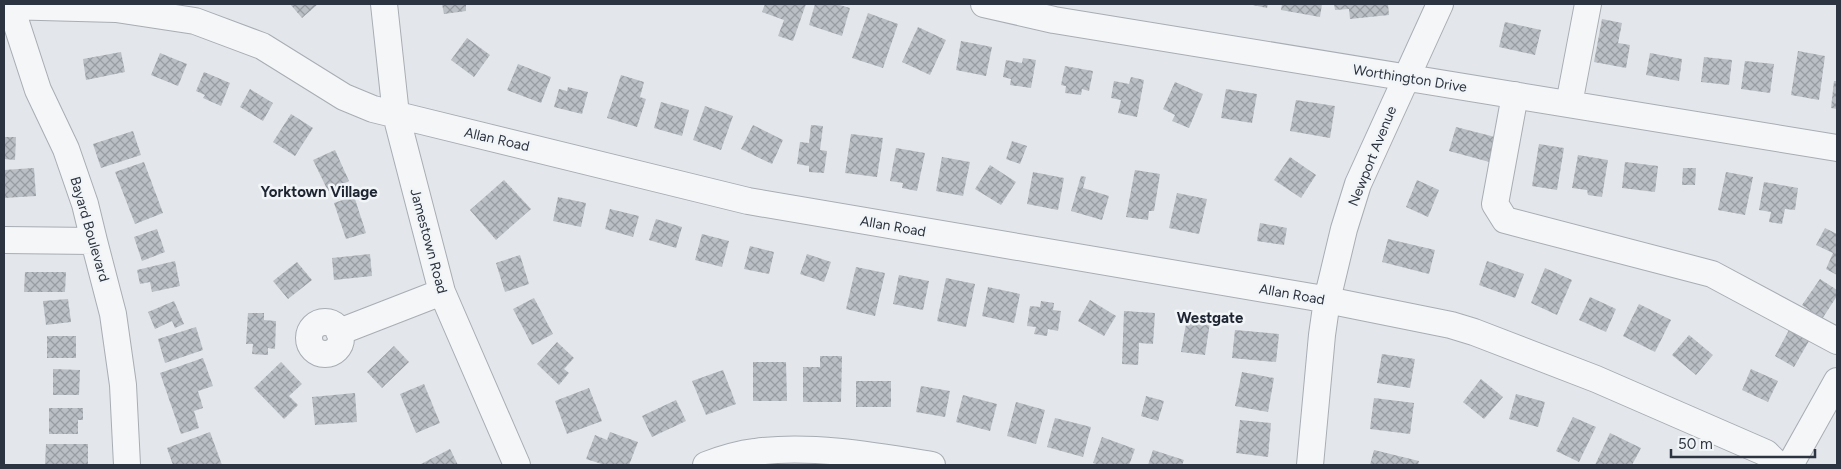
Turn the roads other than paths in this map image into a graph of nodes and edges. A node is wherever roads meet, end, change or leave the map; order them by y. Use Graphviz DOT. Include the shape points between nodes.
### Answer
graph roads {
  1 [pos="384,4"];
  2 [pos="984,4"];
  3 [pos="1440,4"];
  4 [pos="1588,4"];
  5 [pos="8,5"];
  6 [pos="116,6"];
  7 [pos="1406,77"];
  8 [pos="1515,95"];
  9 [pos="1569,104"];
  10 [pos="396,115"];
  11 [pos="1837,148"];
  12 [pos="4,240"];
  13 [pos="94,240"];
  14 [pos="442,292"];
  15 [pos="1327,300"];
  16 [pos="340,332"];
  17 [pos="1837,341"];
  18 [pos="1837,381"];
  19 [pos="127,465"];
  20 [pos="517,465"];
  21 [pos="706,465"];
  22 [pos="932,465"];
  23 [pos="1310,465"];
  24 [pos="1778,465"];
  25 [pos="1790,465"];
  1 -- 10 [label="street, Jamestown Road"];
  2 -- 7 [label="street, Worthington Drive" via="1054,20"];
  3 -- 7 [label="street, Newport Avenue"];
  4 -- 9 [label="street"];
  5 -- 6 [label="street, Allan Road"];
  5 -- 13 [label="street, Bayard Boulevard" via="38,90 66,149"];
  6 -- 10 [label="street, Allan Road" via="195,21 230,32 262,46 344,97"];
  7 -- 8 [label="street, Worthington Drive"];
  7 -- 15 [label="street, Newport Avenue" via="1358,184"];
  8 -- 9 [label="street, Worthington Drive"];
  8 -- 17 [label="street" via="1495,204 1505,220 1712,274"];
  9 -- 11 [label="street, Worthington Drive"];
  10 -- 14 [label="street, Jamestown Road"];
  10 -- 15 [label="street, Allan Road" via="748,201"];
  12 -- 13 [label="street"];
  13 -- 19 [label="street, Bayard Boulevard" via="113,314 123,385"];
  14 -- 16 [label="street"];
  14 -- 20 [label="street, Jamestown Road"];
  15 -- 23 [label="street, Newport Avenue"];
  15 -- 24 [label="street, Allan Road" via="1474,332 1596,378 1766,453"];
  18 -- 25 [label="street"];
  21 -- 22 [label="street" via="755,452 790,450 840,452"];
}
